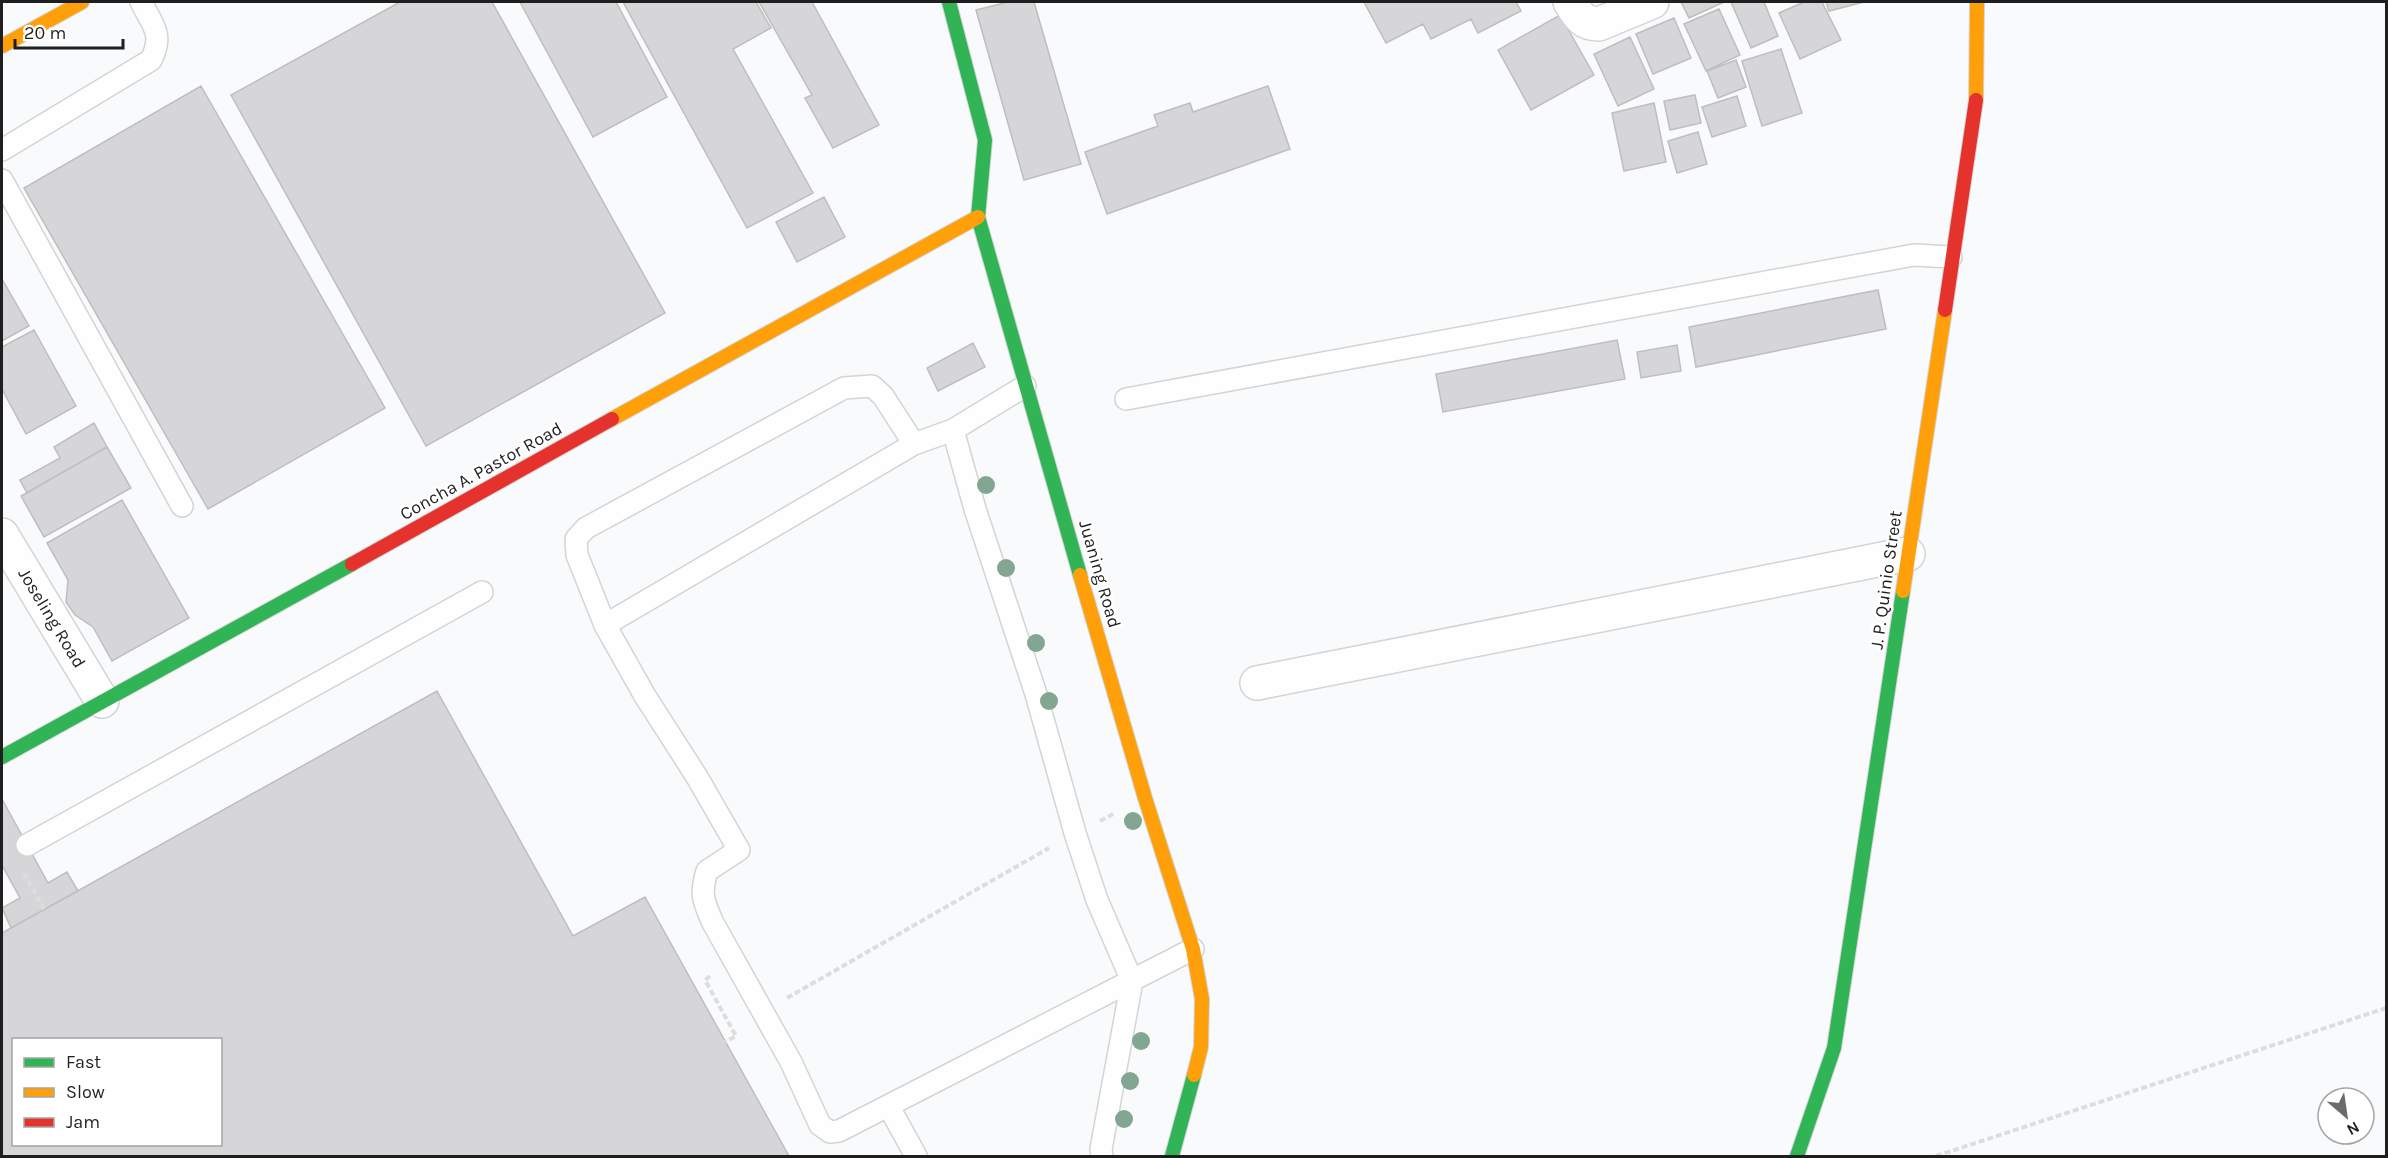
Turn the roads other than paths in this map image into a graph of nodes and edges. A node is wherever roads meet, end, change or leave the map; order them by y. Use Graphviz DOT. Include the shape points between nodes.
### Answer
graph roads {
  1 [pos="82,2"];
  2 [pos="141,2"];
  3 [pos="949,2"];
  4 [pos="1570,2"];
  5 [pos="1653,2"];
  6 [pos="1977,2"];
  7 [pos="2,46"];
  8 [pos="2,150"];
  9 [pos="2,180"];
  10 [pos="978,217"];
  11 [pos="1951,257"];
  12 [pos="1025,386"];
  13 [pos="1126,399"];
  14 [pos="953,430"];
  15 [pos="914,444"];
  16 [pos="182,506"];
  17 [pos="2,535"];
  18 [pos="1908,554"];
  19 [pos="482,592"];
  20 [pos="605,625"];
  21 [pos="1257,683"];
  22 [pos="102,701"];
  23 [pos="2,757"];
  24 [pos="27,845"];
  25 [pos="1194,949"];
  26 [pos="1132,981"];
  27 [pos="889,1107"];
  28 [pos="916,1156"];
  29 [pos="1101,1156"];
  30 [pos="1172,1156"];
  31 [pos="1797,1156"];
  1 -- 7 [label="street"];
  2 -- 8 [label="lane" via="158,37 151,60"];
  3 -- 10 [label="street, Juaning Road" via="986,140"];
  4 -- 5 [label="street" via="1580,19 1599,24"];
  6 -- 11 [label="street, J. P. Quinio Street" via="1976,103"];
  9 -- 16 [label="lane"];
  10 -- 12 [label="street, Juaning Road"];
  10 -- 22 [label="street, Concha A. Pastor Road"];
  11 -- 13 [label="lane" via="1914,255"];
  11 -- 18 [label="street, J. P. Quinio Street"];
  12 -- 14 [label="lane"];
  12 -- 25 [label="street, Juaning Road" via="1145,798"];
  14 -- 15 [label="lane"];
  14 -- 26 [label="lane" via="1075,833 1097,900"];
  15 -- 20 [label="lane"];
  15 -- 20 [label="lane" via="883,396 872,386 844,388 586,528 576,539 577,555"];
  17 -- 22 [label="street, Joseling Road"];
  18 -- 21 [label="street"];
  18 -- 31 [label="street, J. P. Quinio Street" via="1834,1048"];
  19 -- 24 [label="lane"];
  20 -- 27 [label="lane" via="739,850 707,871 702,900 791,1062 820,1125 830,1132 839,1131"];
  22 -- 23 [label="street, Concha A. Pastor Road"];
  25 -- 26 [label="lane"];
  25 -- 30 [label="street, Juaning Road" via="1202,999 1201,1047"];
  26 -- 27 [label="lane"];
  26 -- 29 [label="lane"];
  27 -- 28 [label="lane"];
}
